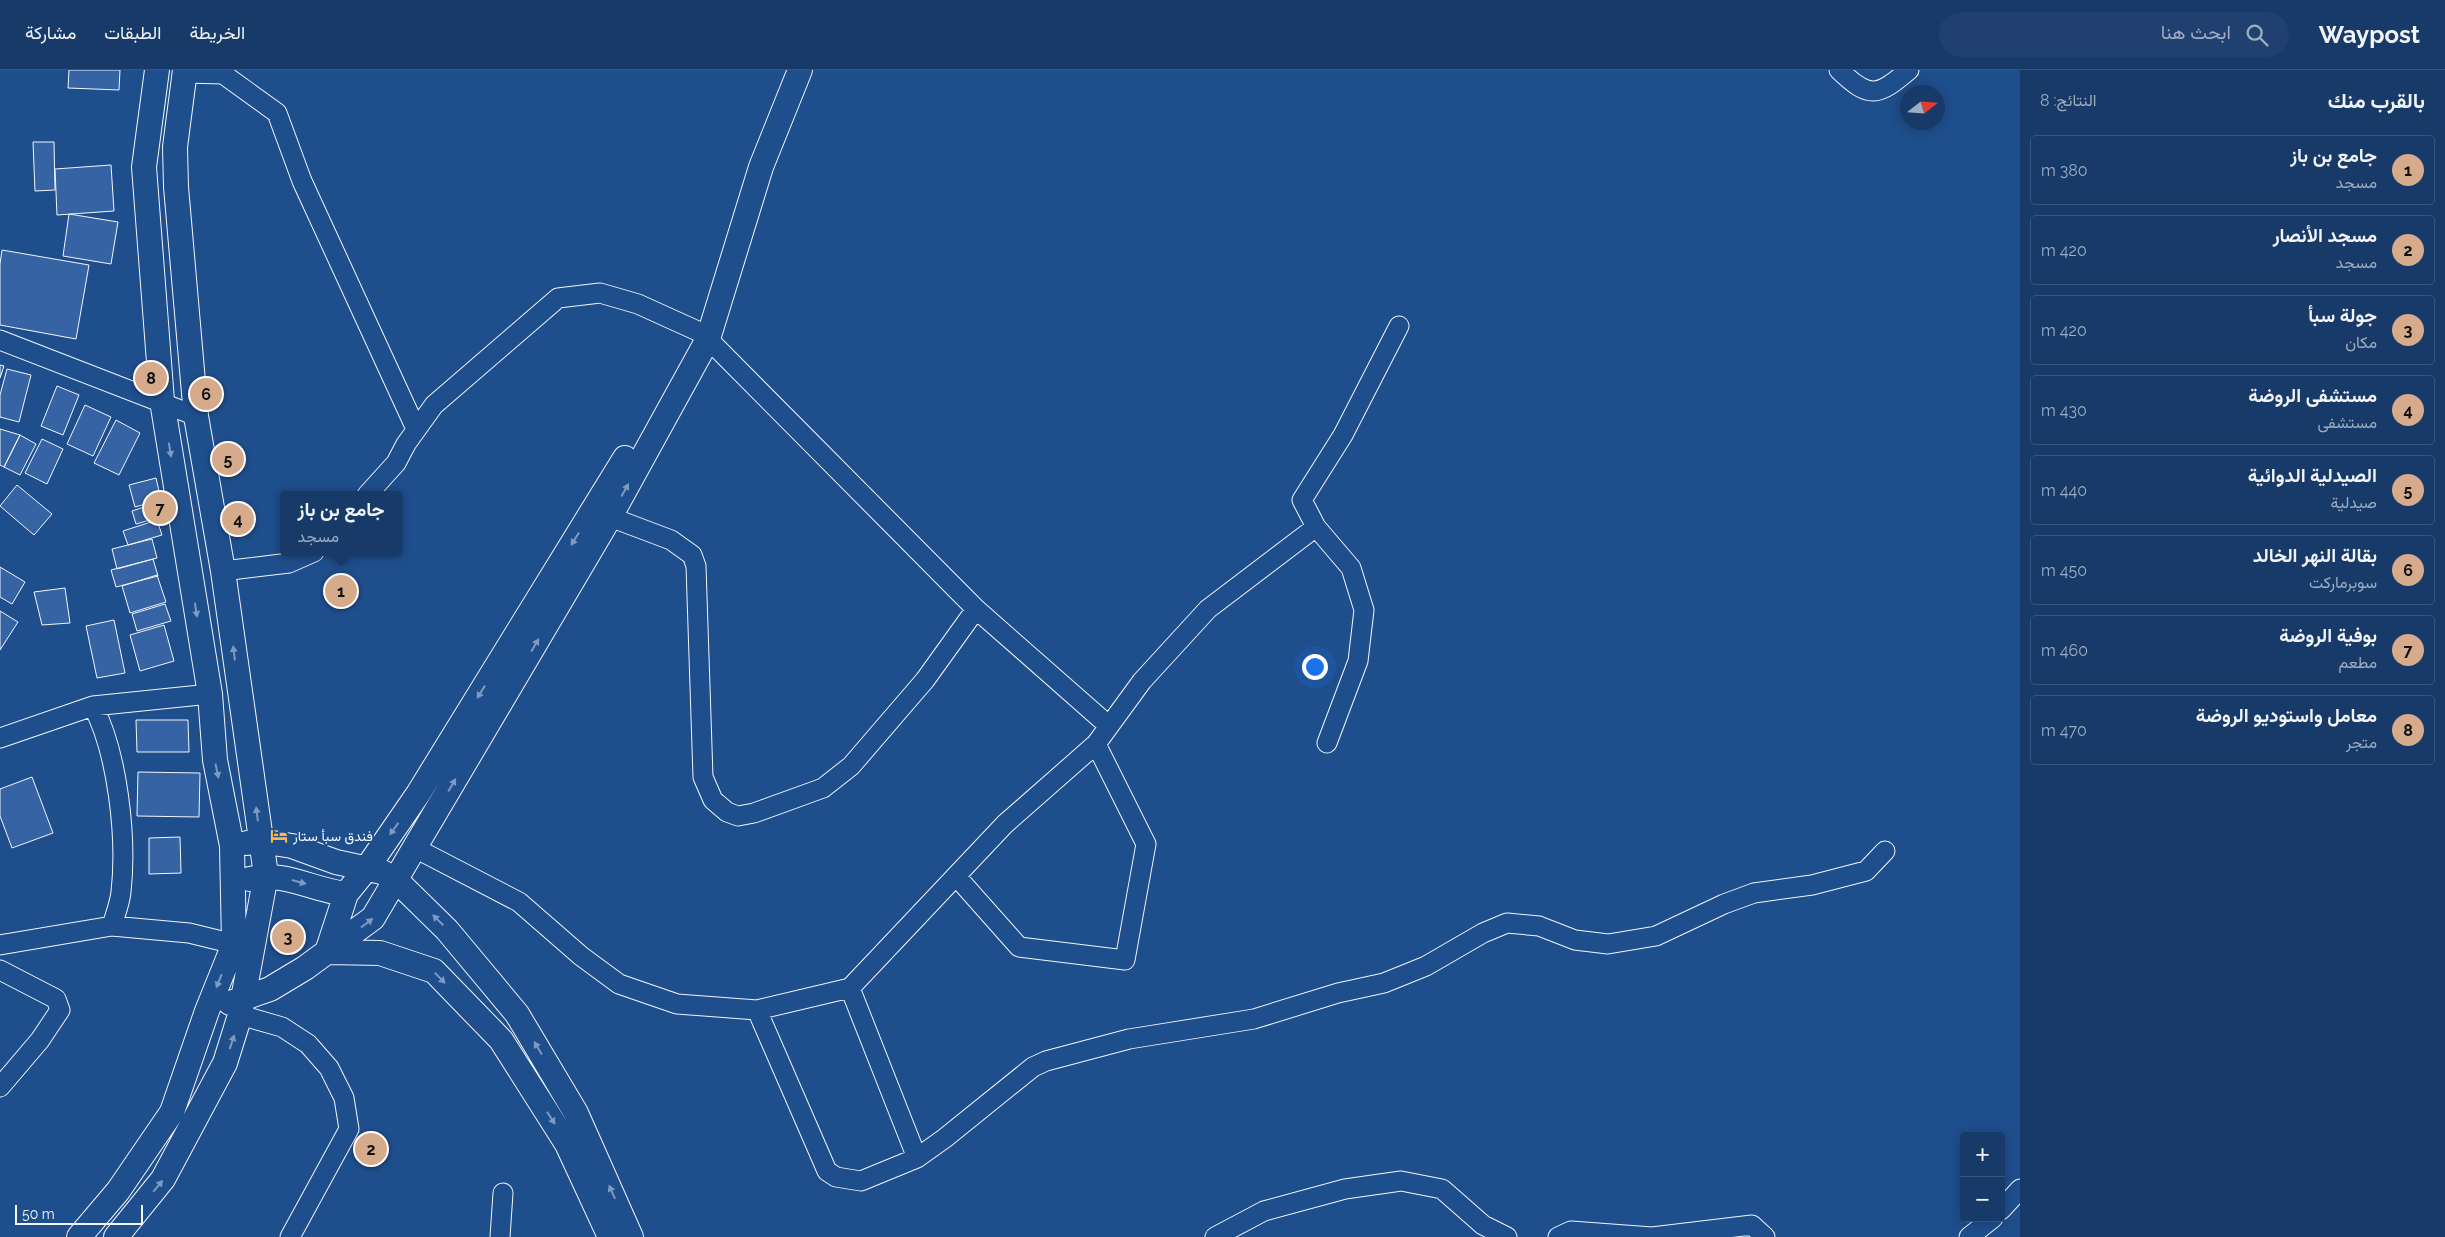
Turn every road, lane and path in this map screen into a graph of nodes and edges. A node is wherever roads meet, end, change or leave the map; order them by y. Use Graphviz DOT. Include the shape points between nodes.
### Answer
graph roads {
  1 [pos="157,70"];
  2 [pos="800,70"];
  3 [pos="1839,70"];
  4 [pos="1910,70"];
  5 [pos="185,72"];
  6 [pos="1398,326"];
  7 [pos="705,336"];
  8 [pos="0,340"];
  9 [pos="162,402"];
  10 [pos="196,416"];
  11 [pos="416,429"];
  12 [pos="371,491"];
  13 [pos="610,517"];
  14 [pos="1316,527"];
  15 [pos="305,556"];
  16 [pos="223,571"];
  17 [pos="976,609"];
  18 [pos="210,694"];
  19 [pos="93,706"];
  20 [pos="1109,726"];
  21 [pos="1,739"];
  22 [pos="1327,743"];
  23 [pos="1096,744"];
  24 [pos="260,841"];
  25 [pos="232,846"];
  26 [pos="415,848"];
  27 [pos="1885,851"];
  28 [pos="367,868"];
  29 [pos="266,875"];
  30 [pos="956,876"];
  31 [pos="396,880"];
  32 [pos="235,882"];
  33 [pos="346,894"];
  34 [pos="112,926"];
  35 [pos="234,944"];
  36 [pos="0,945"];
  37 [pos="327,952"];
  38 [pos="0,970"];
  39 [pos="850,988"];
  40 [pos="241,1007"];
  41 [pos="757,1010"];
  42 [pos="207,1012"];
  43 [pos="0,1088"];
  44 [pos="917,1158"];
  45 [pos="2020,1189"];
  46 [pos="503,1194"];
  47 [pos="2005,1206"];
  48 [pos="1988,1222"];
  49 [pos="79,1237"];
  50 [pos="116,1237"];
  51 [pos="290,1237"];
  52 [pos="500,1237"];
  53 [pos="610,1237"];
  54 [pos="631,1237"];
  55 [pos="1215,1237"];
  56 [pos="1507,1237"];
  57 [pos="1558,1237"];
  58 [pos="1765,1237"];
  59 [pos="1969,1237"];
  1 -- 9 [label="main road" via="144,167"];
  2 -- 7 [label="main road" via="761,168"];
  3 -- 4 [label="street" via="1865,90 1887,88"];
  5 -- 10 [label="main road" via="175,147 176,187"];
  5 -- 11 [label="street" via="223,74 277,113 302,181"];
  6 -- 14 [label="street" via="1343,435 1302,500"];
  7 -- 11 [label="street" via="638,304 600,293 558,298 434,404"];
  13 -- 7 [label="main road, one-way"];
  7 -- 17 [label="street"];
  7 -- 28 [label="main road, one-way" via="418,794"];
  8 -- 9 [label="street"];
  9 -- 10 [label="street"];
  9 -- 18 [label="main road, one-way"];
  10 -- 16 [label="main road"];
  11 -- 12 [label="street" via="396,462"];
  13 -- 17 [label="street" via="671,540 692,555 696,566 703,777 713,800 727,812 738,816 823,788 851,766 926,680"];
  26 -- 13 [label="main road, one-way"];
  14 -- 20 [label="street" via="1208,609 1142,681"];
  14 -- 22 [label="street" via="1351,568 1364,610 1358,661"];
  15 -- 16 [label="street" via="289,563"];
  24 -- 16 [label="main road, one-way"];
  17 -- 20 [label="street"];
  18 -- 19 [label="street"];
  18 -- 25 [label="main road, one-way" via="215,760"];
  19 -- 21 [label="street"];
  19 -- 34 [label="street" via="105,734 120,811 121,895"];
  20 -- 23 [label="street"];
  23 -- 30 [label="street" via="1005,824"];
  23 -- 30 [label="street" via="1146,844 1125,960 1019,947"];
  24 -- 25 [label="main road"];
  24 -- 28 [label="main road" via="292,846 336,862"];
  24 -- 29 [label="main road"];
  25 -- 32 [label="main road"];
  26 -- 31 [label="main road"];
  26 -- 41 [label="street" via="519,902 619,984 677,1004"];
  27 -- 44 [label="street" via="1866,871 1812,885 1754,893 1656,936 1608,944 1575,940 1539,926 1507,923 1426,966 1384,983 1338,993 1254,1019 1129,1039 1046,1061 1033,1067"];
  28 -- 31 [label="main road"];
  28 -- 33 [label="main road"];
  29 -- 32 [label="main road"];
  29 -- 33 [label="main road, one-way" via="301,882 326,892"];
  29 -- 40 [label="main road"];
  30 -- 39 [label="street"];
  37 -- 31 [label="main road, one-way" via="373,918"];
  54 -- 31 [label="main road, one-way" via="576,1113 517,1014 447,930"];
  32 -- 35 [label="main road"];
  33 -- 37 [label="main road"];
  34 -- 35 [label="street" via="189,933"];
  34 -- 36 [label="street"];
  35 -- 42 [label="main road, one-way"];
  37 -- 40 [label="main road"];
  37 -- 53 [label="main road, one-way" via="380,953 434,971 501,1040 568,1144"];
  38 -- 43 [label="street" via="56,999 60,1010"];
  39 -- 41 [label="street"];
  39 -- 44 [label="street"];
  40 -- 42 [label="main road"];
  50 -- 40 [label="main road, one-way" via="163,1180 188,1135 225,1062"];
  40 -- 51 [label="street" via="308,1044 329,1068 344,1098 349,1129"];
  41 -- 44 [label="street" via="827,1171 836,1177 861,1181"];
  42 -- 49 [label="main road" via="172,1112 118,1190"];
  45 -- 47 [label="street"];
  46 -- 52 [label="street"];
  48 -- 59 [label="street"];
  55 -- 56 [label="street" via="1264,1211 1345,1189 1401,1181 1442,1189 1483,1225"];
  57 -- 58 [label="street" via="1571,1231 1652,1237 1752,1225"];
}
